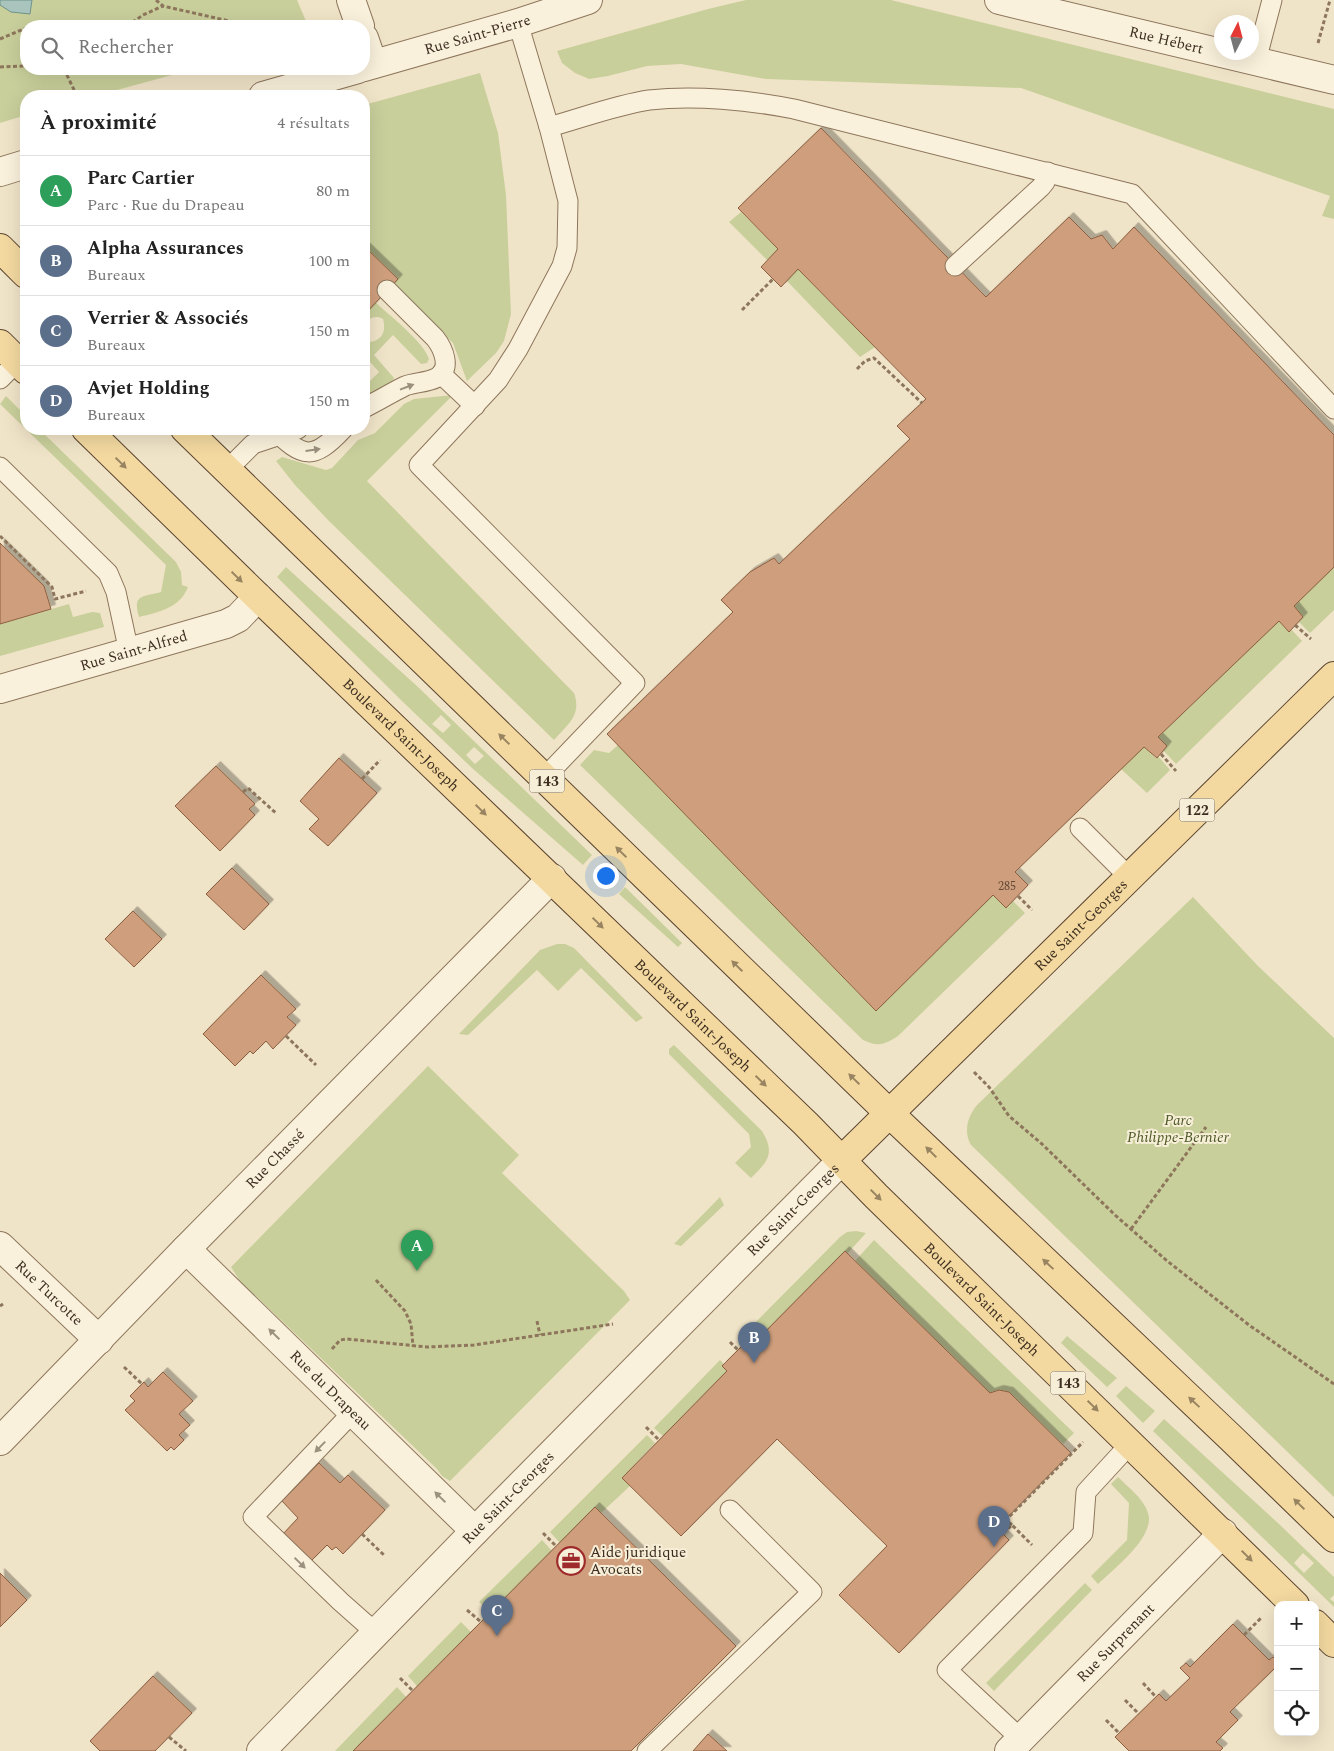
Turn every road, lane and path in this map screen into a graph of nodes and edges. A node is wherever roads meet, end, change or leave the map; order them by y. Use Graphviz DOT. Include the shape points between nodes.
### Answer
graph roads {
  1 [pos="156,0"];
  2 [pos="351,0"];
  3 [pos="588,0"];
  4 [pos="999,0"];
  5 [pos="1272,0"];
  6 [pos="1330,0"];
  7 [pos="163,6"];
  8 [pos="136,20"];
  9 [pos="225,20"];
  10 [pos="358,20"];
  11 [pos="518,23"];
  12 [pos="20,31"];
  13 [pos="0,39"];
  14 [pos="1318,45"];
  15 [pos="1256,61"];
  16 [pos="20,66"];
  17 [pos="370,66"];
  18 [pos="0,67"];
  19 [pos="67,75"];
  20 [pos="337,75"];
  21 [pos="1334,80"];
  22 [pos="73,90"];
  23 [pos="284,90"];
  24 [pos="549,127"];
  25 [pos="20,166"];
  26 [pos="0,172"];
  27 [pos="1048,172"];
  28 [pos="0,248"];
  29 [pos="955,266"];
  30 [pos="20,268"];
  31 [pos="773,279"];
  32 [pos="387,290"];
  33 [pos="742,310"];
  34 [pos="857,369"];
  35 [pos="441,374"];
  36 [pos="922,403"];
  37 [pos="370,405"];
  38 [pos="475,406"];
  39 [pos="1334,409"];
  40 [pos="92,435"];
  41 [pos="191,435"];
  42 [pos="270,435"];
  43 [pos="279,435"];
  44 [pos="337,435"];
  45 [pos="0,467"];
  46 [pos="228,469"];
  47 [pos="0,536"];
  48 [pos="67,596"];
  49 [pos="258,597"];
  50 [pos="1295,625"];
  51 [pos="1310,639"];
  52 [pos="129,652"];
  53 [pos="1334,676"];
  54 [pos="0,689"];
  55 [pos="1161,754"];
  56 [pos="383,757"];
  57 [pos="1176,771"];
  58 [pos="544,778"];
  59 [pos="362,779"];
  60 [pos="243,792"];
  61 [pos="277,814"];
  62 [pos="1080,828"];
  63 [pos="1129,877"];
  64 [pos="552,878"];
  65 [pos="1018,896"];
  66 [pos="1032,910"];
  67 [pos="286,1036"];
  68 [pos="316,1065"];
  69 [pos="989,1087"];
  70 [pos="889,1113"];
  71 [pos="1206,1127"];
  72 [pos="842,1160"];
  73 [pos="1131,1230"];
  74 [pos="0,1246"];
  75 [pos="186,1249"];
  76 [pos="376,1280"];
  77 [pos="537,1321"];
  78 [pos="613,1324"];
  79 [pos="540,1335"];
  80 [pos="99,1340"];
  81 [pos="340,1340"];
  82 [pos="730,1342"];
  83 [pos="413,1346"];
  84 [pos="738,1350"];
  85 [pos="124,1367"];
  86 [pos="142,1384"];
  87 [pos="1334,1384"];
  88 [pos="353,1412"];
  89 [pos="646,1427"];
  90 [pos="1085,1439"];
  91 [pos="659,1440"];
  92 [pos="0,1441"];
  93 [pos="1131,1444"];
  94 [pos="730,1510"];
  95 [pos="1012,1524"];
  96 [pos="475,1532"];
  97 [pos="542,1533"];
  98 [pos="1002,1533"];
  99 [pos="1223,1533"];
  100 [pos="362,1534"];
  101 [pos="1334,1538"];
  102 [pos="556,1546"];
  103 [pos="385,1556"];
  104 [pos="1051,1565"];
  105 [pos="1291,1601"];
  106 [pos="468,1610"];
  107 [pos="1264,1615"];
  108 [pos="481,1622"];
  109 [pos="1319,1628"];
  110 [pos="376,1633"];
  111 [pos="1244,1635"];
  112 [pos="1334,1643"];
  113 [pos="400,1678"];
  114 [pos="1143,1683"];
  115 [pos="413,1691"];
  116 [pos="1156,1697"];
  117 [pos="1125,1700"];
  118 [pos="1139,1714"];
  119 [pos="1106,1720"];
  120 [pos="1119,1734"];
  121 [pos="169,1736"];
  122 [pos="1015,1745"];
  123 [pos="186,1751"];
  124 [pos="261,1751"];
  125 [pos="647,1751"];
  1 -- 7 [label="path"];
  2 -- 10 [label="street"];
  3 -- 11 [label="street, Rue Saint-Pierre"];
  4 -- 15 [label="street, Rue Hébert"];
  5 -- 15 [label="lane"];
  6 -- 14 [label="path"];
  7 -- 8 [label="path"];
  7 -- 9 [label="path"];
  11 -- 17 [label="street, Rue Saint-Pierre"];
  11 -- 24 [label="lane"];
  12 -- 13 [label="path"];
  15 -- 21 [label="street, Rue Hébert"];
  16 -- 18 [label="path"];
  19 -- 22 [label="path"];
  20 -- 23 [label="street, Rue Saint-Pierre"];
  24 -- 27 [label="lane" via="650,100 735,100 794,109"];
  24 -- 38 [label="lane" via="568,201 567,248 562,266 518,349 498,380"];
  25 -- 26 [label="street"];
  27 -- 29 [label="lane" via="1041,187"];
  27 -- 39 [label="lane" via="1132,194"];
  28 -- 30 [label="main road"];
  31 -- 33 [label="path"];
  32 -- 35 [label="lane" via="441,346 445,359"];
  34 -- 36 [label="path" via="874,358"];
  37 -- 35 [label="lane, one-way" via="407,385"];
  35 -- 38 [label="lane"];
  38 -- 58 [label="lane" via="419,464 635,683"];
  40 -- 49 [label="main road, Boulevard Saint-Joseph / 143, one-way"];
  41 -- 46 [label="main road, 143"];
  42 -- 46 [label="lane" via="253,444"];
  43 -- 44 [label="lane, one-way" via="293,448 306,452 320,450"];
  45 -- 52 [label="lane" via="108,572 116,592"];
  58 -- 46 [label="main road, 143, one-way"];
  47 -- 48 [label="path" via="52,587 55,599"];
  49 -- 52 [label="street, Rue Saint-Alfred" via="238,618 226,624"];
  49 -- 64 [label="main road, Boulevard Saint-Joseph / 143, one-way"];
  50 -- 51 [label="path"];
  52 -- 54 [label="street, Rue Saint-Alfred"];
  53 -- 63 [label="main road, Rue Saint-Georges / 122"];
  55 -- 57 [label="path"];
  56 -- 59 [label="path"];
  70 -- 58 [label="main road, 143, one-way"];
  60 -- 61 [label="path" via="248,788"];
  62 -- 63 [label="lane"];
  63 -- 70 [label="main road, Rue Saint-Georges / 122"];
  64 -- 72 [label="main road, Boulevard Saint-Joseph / 143, one-way"];
  64 -- 75 [label="street, Rue Chassé"];
  65 -- 66 [label="path"];
  67 -- 68 [label="path"];
  69 -- 73 [label="path" via="1009,1116"];
  70 -- 72 [label="main road, Rue Saint-Georges / 122"];
  101 -- 70 [label="main road, 143, one-way"];
  71 -- 73 [label="path"];
  72 -- 93 [label="main road, Boulevard Saint-Joseph / 143, one-way"];
  72 -- 96 [label="street, Rue Saint-Georges"];
  73 -- 87 [label="path" via="1201,1289"];
  74 -- 80 [label="street, Rue Turcotte"];
  75 -- 80 [label="street, Rue Chassé"];
  88 -- 75 [label="street, Rue du Drapeau, one-way"];
  76 -- 83 [label="path" via="406,1311"];
  77 -- 79 [label="path"];
  78 -- 79 [label="path"];
  79 -- 83 [label="path" via="474,1345"];
  80 -- 92 [label="street, Rue Chassé"];
  81 -- 83 [label="path"];
  82 -- 84 [label="path"];
  85 -- 86 [label="path"];
  96 -- 88 [label="street, Rue du Drapeau, one-way"];
  88 -- 110 [label="lane, one-way" via="253,1518"];
  89 -- 91 [label="path"];
  90 -- 95 [label="path" via="1006,1520"];
  93 -- 99 [label="main road, Boulevard Saint-Joseph / 143"];
  93 -- 104 [label="lane" via="1086,1492 1083,1533"];
  94 -- 125 [label="lane" via="812,1592"];
  95 -- 98 [label="path"];
  95 -- 104 [label="path"];
  96 -- 110 [label="street, Rue Saint-Georges"];
  97 -- 102 [label="path"];
  99 -- 105 [label="main road, Boulevard Saint-Joseph / 143, one-way"];
  99 -- 122 [label="street, Rue Surprenant"];
  100 -- 103 [label="path"];
  104 -- 122 [label="lane" via="947,1670"];
  106 -- 108 [label="path"];
  107 -- 111 [label="path"];
  109 -- 112 [label="main road"];
  110 -- 124 [label="street, Rue Saint-Georges"];
  113 -- 115 [label="path"];
  114 -- 116 [label="path"];
  117 -- 118 [label="path"];
  119 -- 120 [label="path"];
  121 -- 123 [label="path"];
}
